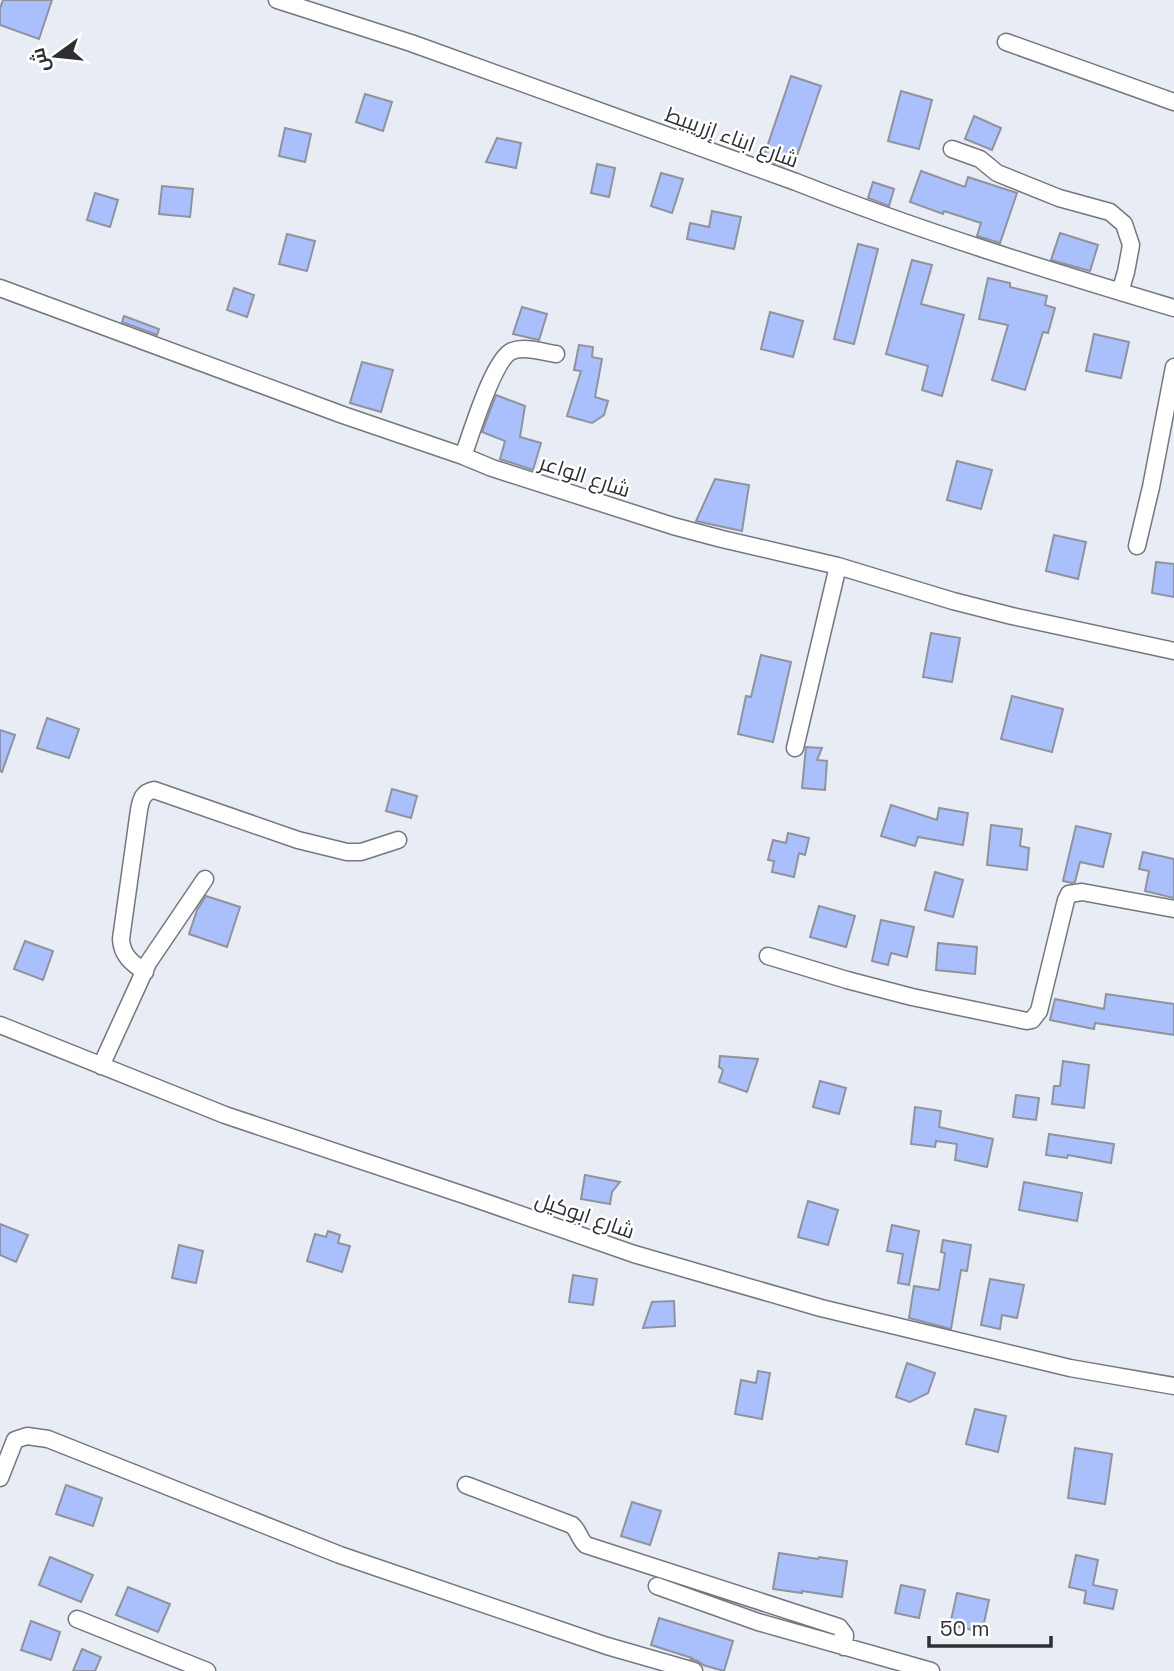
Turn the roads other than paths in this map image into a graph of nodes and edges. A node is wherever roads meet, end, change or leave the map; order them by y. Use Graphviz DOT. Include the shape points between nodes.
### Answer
graph roads {
  1 [pos="277,0"];
  2 [pos="1006,42"];
  3 [pos="1174,102"];
  4 [pos="952,149"];
  5 [pos="0,288"];
  6 [pos="1120,292"];
  7 [pos="1174,308"];
  8 [pos="555,354"];
  9 [pos="1174,367"];
  10 [pos="463,456"];
  11 [pos="1137,546"];
  12 [pos="838,566"];
  13 [pos="1174,650"];
  14 [pos="795,748"];
  15 [pos="398,840"];
  16 [pos="205,879"];
  17 [pos="1174,909"];
  18 [pos="768,956"];
  19 [pos="145,972"];
  20 [pos="0,1025"];
  21 [pos="102,1066"];
  22 [pos="1174,1386"];
  23 [pos="0,1478"];
  24 [pos="466,1485"];
  25 [pos="657,1586"];
  26 [pos="77,1619"];
  27 [pos="844,1647"];
  28 [pos="207,1671"];
  29 [pos="694,1671"];
  30 [pos="931,1671"];
  1 -- 6 [label="street, شارع ابناء إزريبيط" via="411,43 858,206"];
  2 -- 3 [label="street"];
  4 -- 6 [label="street" via="1059,198 1110,212 1124,224 1131,245"];
  5 -- 10 [label="street, شارع الواعر"];
  6 -- 7 [label="street, شارع ابناء إزريبيط"];
  8 -- 10 [label="street" via="522,349 506,355 495,370"];
  9 -- 11 [label="street"];
  10 -- 12 [label="street, شارع الواعر" via="673,526"];
  12 -- 13 [label="street, شارع الواعر" via="1000,613"];
  12 -- 14 [label="street"];
  15 -- 19 [label="street" via="347,852 298,840 154,790 147,792 139,810 121,939 125,955"];
  16 -- 19 [label="street"];
  17 -- 18 [label="street" via="1082,892 1069,894 1040,1012 1027,1021 912,997"];
  19 -- 21 [label="street"];
  20 -- 21 [label="street, شارع ابوكيل"];
  21 -- 22 [label="street, شارع ابوكيل" via="225,1115 740,1286 1038,1361"];
  23 -- 29 [label="street" via="15,1440 27,1436 48,1440 340,1555"];
  24 -- 27 [label="street" via="572,1525 586,1545 839,1627 845,1635"];
  25 -- 27 [label="street"];
  26 -- 28 [label="street"];
  27 -- 30 [label="street"];
}
